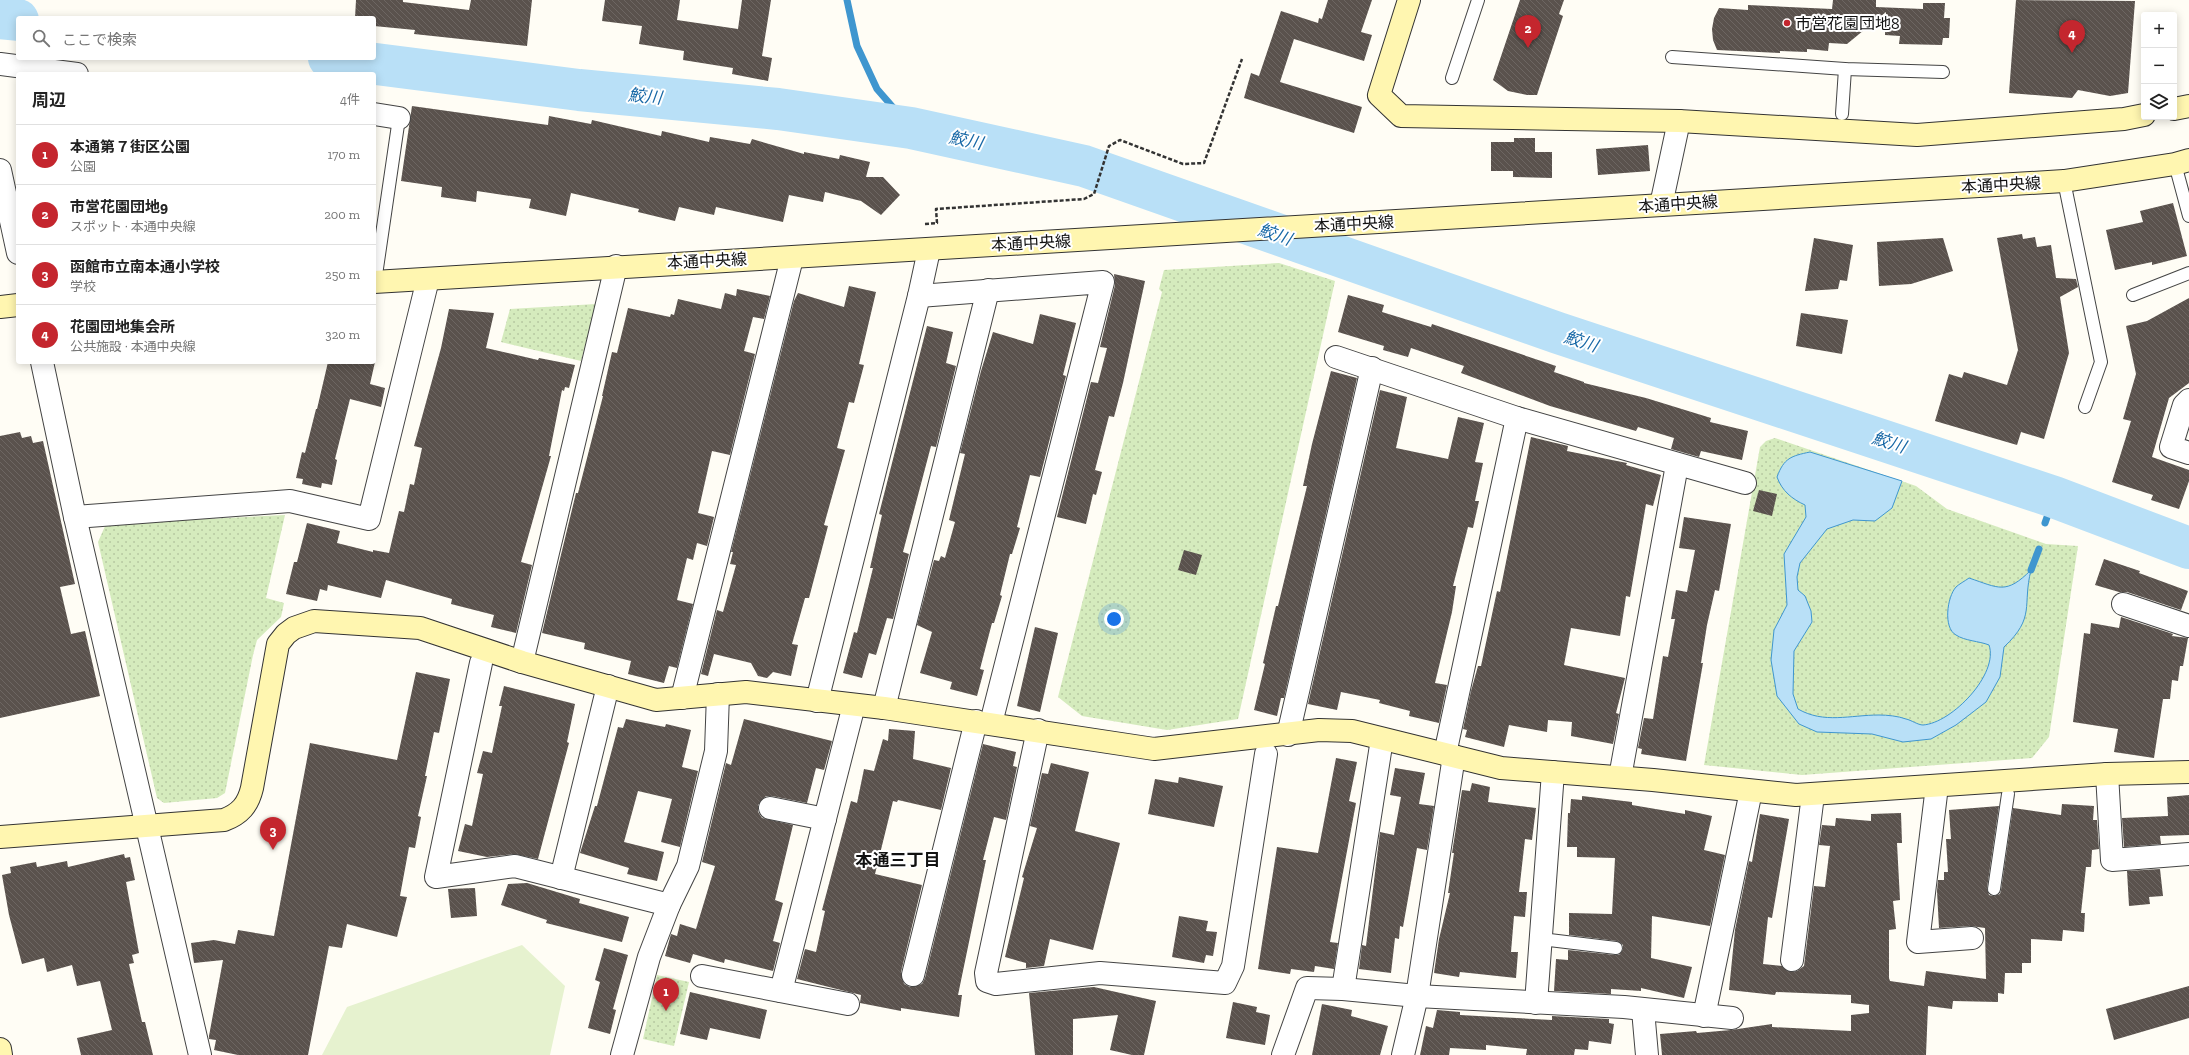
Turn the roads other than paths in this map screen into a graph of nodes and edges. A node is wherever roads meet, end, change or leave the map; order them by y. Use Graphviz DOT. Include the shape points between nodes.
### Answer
graph roads {
  1 [pos="1409,0"];
  2 [pos="1478,0"];
  3 [pos="1672,57"];
  4 [pos="0,64"];
  5 [pos="1845,69"];
  6 [pos="62,72"];
  7 [pos="1943,72"];
  8 [pos="1452,78"];
  9 [pos="2189,106"];
  10 [pos="2177,108"];
  11 [pos="376,114"];
  12 [pos="1842,114"];
  13 [pos="2141,115"];
  14 [pos="399,118"];
  15 [pos="1679,121"];
  16 [pos="2182,162"];
  17 [pos="0,170"];
  18 [pos="2064,181"];
  19 [pos="1654,205"];
  20 [pos="2189,216"];
  21 [pos="16,244"];
  22 [pos="939,249"];
  23 [pos="792,258"];
  24 [pos="616,266"];
  25 [pos="376,269"];
  26 [pos="2189,273"];
  27 [pos="428,279"];
  28 [pos="376,282"];
  29 [pos="988,290"];
  30 [pos="2133,295"];
  31 [pos="919,296"];
  32 [pos="16,305"];
  33 [pos="0,307"];
  34 [pos="1336,357"];
  35 [pos="42,364"];
  36 [pos="1372,368"];
  37 [pos="2189,400"];
  38 [pos="2085,407"];
  39 [pos="1516,418"];
  40 [pos="2189,454"];
  41 [pos="1677,465"];
  42 [pos="1745,483"];
  43 [pos="75,516"];
  44 [pos="2123,604"];
  45 [pos="2189,626"];
  46 [pos="522,662"];
  47 [pos="481,663"];
  48 [pos="608,686"];
  49 [pos="718,694"];
  50 [pos="682,698"];
  51 [pos="817,701"];
  52 [pos="854,705"];
  53 [pos="884,708"];
  54 [pos="984,722"];
  55 [pos="1038,730"];
  56 [pos="1288,735"];
  57 [pos="1382,739"];
  58 [pos="1266,754"];
  59 [pos="1450,755"];
  60 [pos="1553,772"];
  61 [pos="2189,772"];
  62 [pos="2107,774"];
  63 [pos="1620,777"];
  64 [pos="1937,786"];
  65 [pos="1750,791"];
  66 [pos="1813,794"];
  67 [pos="2008,794"];
  68 [pos="770,808"];
  69 [pos="824,819"];
  70 [pos="147,827"];
  71 [pos="0,837"];
  72 [pos="2189,854"];
  73 [pos="562,878"];
  74 [pos="1994,889"];
  75 [pos="669,905"];
  76 [pos="1972,938"];
  77 [pos="1541,939"];
  78 [pos="1616,948"];
  79 [pos="1792,960"];
  80 [pos="913,975"];
  81 [pos="702,976"];
  82 [pos="1343,989"];
  83 [pos="781,991"];
  84 [pos="1417,996"];
  85 [pos="1536,1003"];
  86 [pos="848,1004"];
  87 [pos="1643,1010"];
  88 [pos="1704,1016"];
  89 [pos="1732,1018"];
  90 [pos="0,1049"];
  91 [pos="1,1055"];
  92 [pos="200,1055"];
  93 [pos="622,1055"];
  94 [pos="1283,1055"];
  95 [pos="1403,1055"];
  96 [pos="1647,1055"];
  1 -- 15 [label="street" via="1380,95 1401,116"];
  2 -- 8 [label="lane"];
  3 -- 5 [label="lane"];
  4 -- 6 [label="street"];
  5 -- 7 [label="lane"];
  5 -- 12 [label="lane"];
  9 -- 10 [label="street"];
  11 -- 14 [label="street"];
  13 -- 15 [label="street" via="1917,135"];
  14 -- 25 [label="lane"];
  15 -- 19 [label="street"];
  16 -- 18 [label="street, 本通中央線"];
  16 -- 20 [label="lane"];
  17 -- 21 [label="street"];
  18 -- 19 [label="street, 本通中央線"];
  18 -- 38 [label="lane" via="2101,362"];
  19 -- 22 [label="street, 本通中央線"];
  22 -- 23 [label="street, 本通中央線"];
  22 -- 31 [label="street"];
  23 -- 24 [label="street, 本通中央線"];
  23 -- 50 [label="street"];
  24 -- 27 [label="street, 本通中央線"];
  24 -- 46 [label="street"];
  26 -- 30 [label="lane"];
  27 -- 28 [label="street, 本通中央線"];
  27 -- 43 [label="street" via="369,519 290,501"];
  29 -- 31 [label="street"];
  29 -- 53 [label="street"];
  29 -- 54 [label="street" via="1103,282"];
  31 -- 51 [label="street"];
  32 -- 33 [label="street"];
  34 -- 36 [label="street"];
  35 -- 43 [label="street"];
  36 -- 39 [label="street"];
  36 -- 56 [label="street"];
  37 -- 40 [label="street" via="2184,405 2170,447"];
  39 -- 41 [label="street"];
  39 -- 59 [label="street"];
  41 -- 42 [label="street"];
  41 -- 63 [label="street"];
  43 -- 70 [label="street"];
  44 -- 45 [label="street"];
  46 -- 48 [label="street"];
  46 -- 70 [label="street" via="420,628 314,621 304,623 286,634 276,649 252,788 249,800 243,808 235,816 224,820"];
  47 -- 73 [label="street" via="436,877 515,866"];
  48 -- 50 [label="street" via="656,700"];
  48 -- 73 [label="street"];
  49 -- 50 [label="street"];
  49 -- 51 [label="street" via="746,692"];
  49 -- 75 [label="street" via="716,751 688,866"];
  51 -- 52 [label="street"];
  52 -- 53 [label="street"];
  52 -- 69 [label="street"];
  53 -- 54 [label="street"];
  54 -- 55 [label="street"];
  54 -- 80 [label="street"];
  55 -- 56 [label="street" via="1154,749"];
  55 -- 58 [label="street" via="986,973 987,981 996,984 1100,973 1226,983 1233,966"];
  56 -- 57 [label="street" via="1319,730 1352,731"];
  57 -- 59 [label="street"];
  57 -- 82 [label="street"];
  59 -- 60 [label="street" via="1501,768"];
  59 -- 84 [label="street"];
  60 -- 63 [label="street"];
  60 -- 77 [label="street"];
  61 -- 62 [label="street"];
  62 -- 64 [label="street"];
  62 -- 72 [label="street" via="2112,860"];
  63 -- 65 [label="street"];
  64 -- 66 [label="street"];
  64 -- 76 [label="street" via="1918,942"];
  65 -- 66 [label="street"];
  65 -- 88 [label="street"];
  66 -- 79 [label="street"];
  67 -- 74 [label="lane"];
  68 -- 69 [label="street"];
  69 -- 83 [label="street"];
  70 -- 71 [label="street"];
  70 -- 92 [label="street"];
  73 -- 75 [label="street"];
  75 -- 93 [label="street" via="649,957"];
  77 -- 78 [label="lane"];
  77 -- 85 [label="street"];
  81 -- 83 [label="street"];
  82 -- 84 [label="street"];
  82 -- 94 [label="street" via="1307,988"];
  83 -- 86 [label="street"];
  84 -- 85 [label="street"];
  84 -- 95 [label="street"];
  85 -- 87 [label="street"];
  87 -- 88 [label="street"];
  87 -- 96 [label="street"];
  88 -- 89 [label="street"];
  90 -- 91 [label="street"];
}
